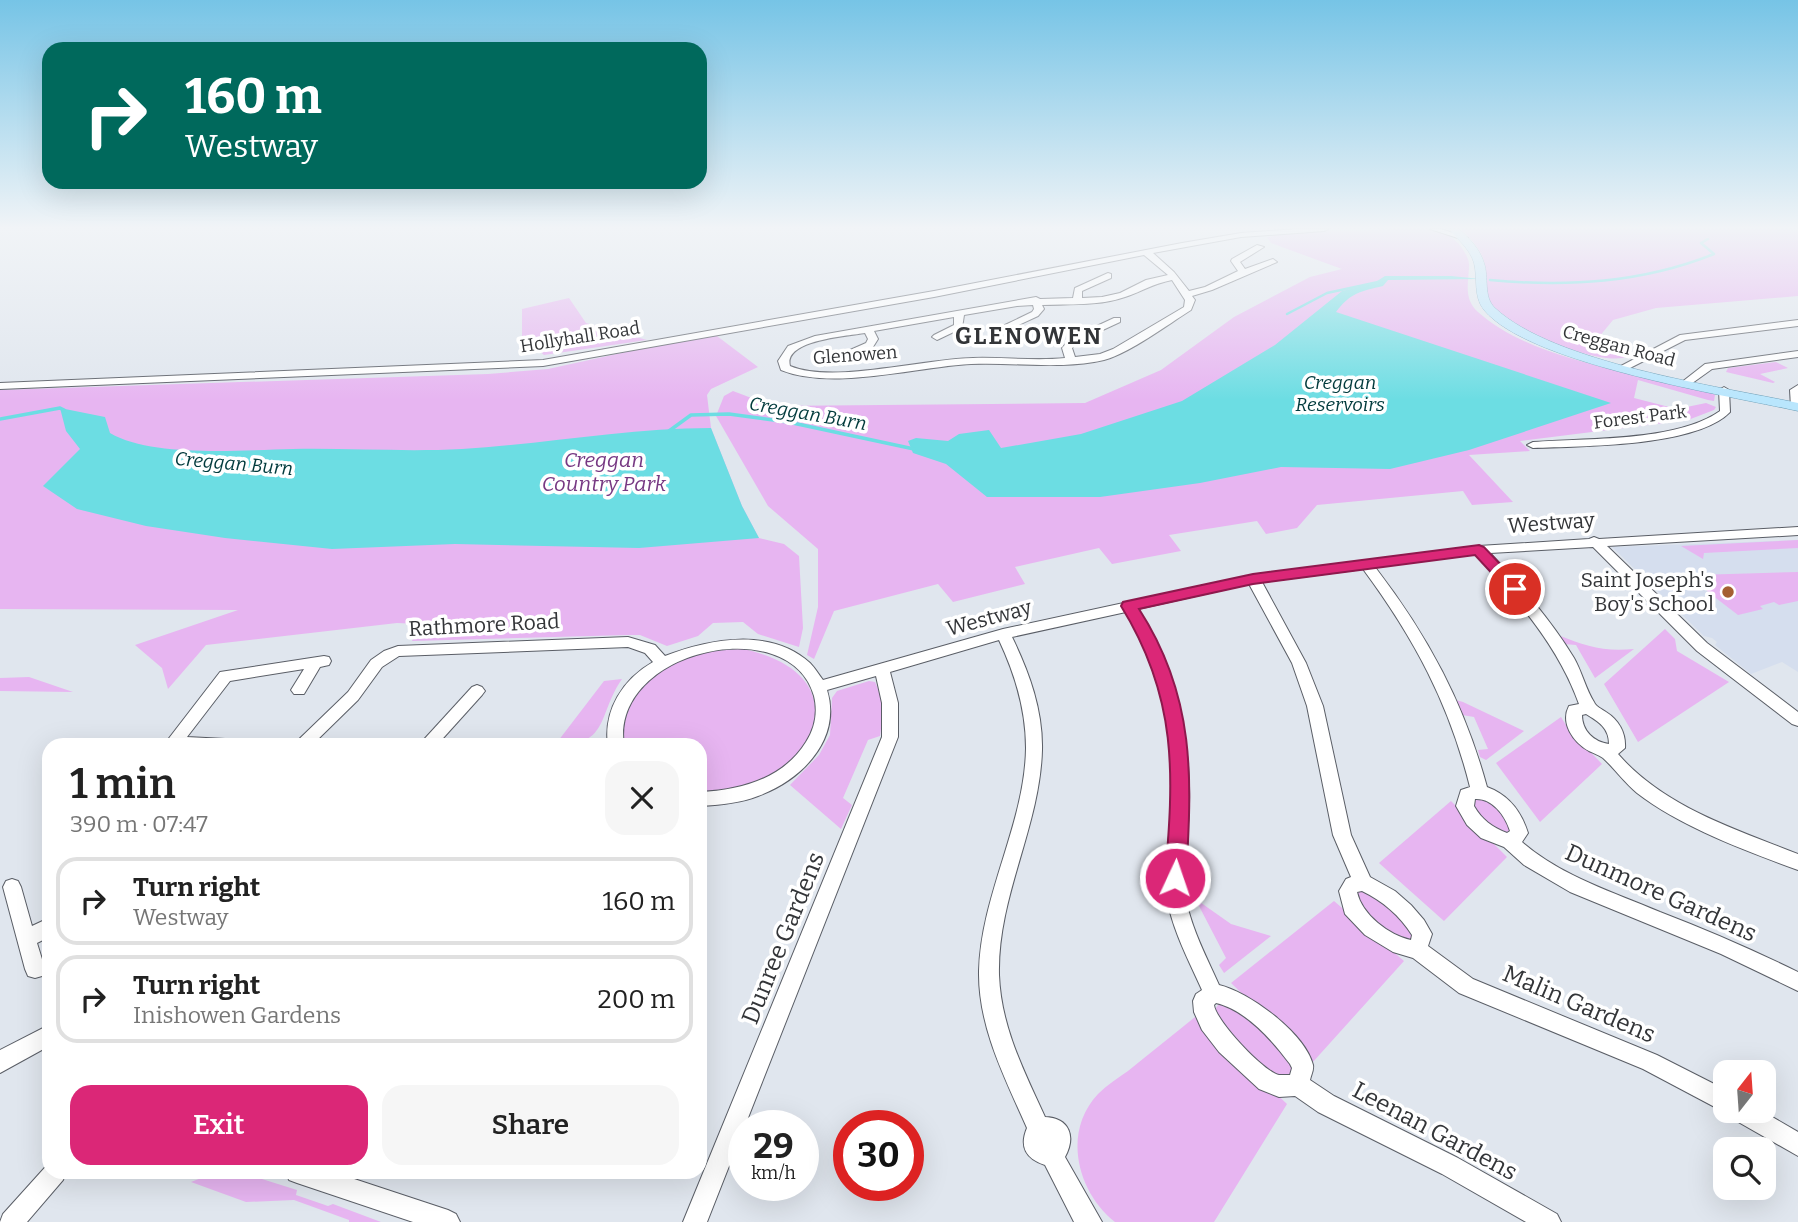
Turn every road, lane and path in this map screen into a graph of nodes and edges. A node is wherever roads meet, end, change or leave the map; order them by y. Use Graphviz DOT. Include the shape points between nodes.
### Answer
graph roads {
  1 [pos="974,286"];
  2 [pos="1086,286"];
  3 [pos="1141,286"];
  4 [pos="1180,286"];
  5 [pos="1217,286"];
  6 [pos="1481,286"];
  7 [pos="1187,294"];
  8 [pos="1036,300"];
  9 [pos="1077,300"];
  10 [pos="959,314"];
  11 [pos="1784,316"];
  12 [pos="1117,320"];
  13 [pos="1798,322"];
  14 [pos="1008,327"];
  15 [pos="868,330"];
  16 [pos="937,337"];
  17 [pos="1798,354"];
  18 [pos="836,360"];
  19 [pos="1071,360"];
  20 [pos="1625,367"];
  21 [pos="1687,382"];
  22 [pos="0,386"];
  23 [pos="1798,388"];
  24 [pos="1724,390"];
  25 [pos="1797,407"];
  26 [pos="1533,445"];
  27 [pos="1798,531"];
  28 [pos="1594,541"];
  29 [pos="1479,550"];
  30 [pos="1365,563"];
  31 [pos="1253,579"];
  32 [pos="1129,606"];
  33 [pos="1003,634"];
  34 [pos="662,662"];
  35 [pos="881,670"];
  36 [pos="819,687"];
  37 [pos="299,690"];
  38 [pos="477,691"];
  39 [pos="1588,708"];
  40 [pos="1798,720"];
  41 [pos="177,738"];
  42 [pos="308,738"];
  43 [pos="433,738"];
  44 [pos="612,738"];
  45 [pos="1607,752"];
  46 [pos="1480,791"];
  47 [pos="707,799"];
  48 [pos="1510,842"];
  49 [pos="1798,862"];
  50 [pos="1363,883"];
  51 [pos="12,887"];
  52 [pos="42,932"];
  53 [pos="27,939"];
  54 [pos="1417,949"];
  55 [pos="35,969"];
  56 [pos="1798,982"];
  57 [pos="1213,993"];
  58 [pos="42,1039"];
  59 [pos="0,1062"];
  60 [pos="1298,1085"];
  61 [pos="1713,1095"];
  62 [pos="1763,1124"];
  63 [pos="1798,1144"];
  64 [pos="49,1179"];
  65 [pos="319,1179"];
  66 [pos="10,1222"];
  67 [pos="448,1222"];
  68 [pos="695,1222"];
  69 [pos="1090,1222"];
  70 [pos="1549,1222"];
  1 -- 22 [label="street, Hollyhall Road" via="543,363"];
  2 -- 9 [label="street" via="1077,290"];
  3 -- 9 [label="street, Glenowen" via="1102,300"];
  4 -- 7 [label="street"];
  5 -- 7 [label="street"];
  6 -- 20 [label="main road, Creggan Road" via="1483,300 1497,317 1534,340"];
  7 -- 19 [label="street, Glenowen" via="1190,300 1184,312 1117,351"];
  8 -- 9 [label="street, Glenowen"];
  8 -- 10 [label="street, Glenowen"];
  8 -- 14 [label="street" via="1039,309 1035,314"];
  10 -- 15 [label="street, Glenowen"];
  10 -- 16 [label="street" via="959,326"];
  11 -- 13 [label="street"];
  12 -- 19 [label="street" via="1074,340 1067,348"];
  13 -- 20 [label="street" via="1683,337"];
  15 -- 18 [label="street" via="873,339 870,345"];
  15 -- 19 [label="street, Glenowen" via="798,344 785,353 784,366 800,374 840,375 971,361"];
  17 -- 21 [label="street" via="1710,366"];
  20 -- 21 [label="main road, Creggan Road"];
  21 -- 24 [label="main road, Creggan Road"];
  23 -- 25 [label="street" via="1794,390"];
  24 -- 25 [label="main road, Creggan Road"];
  24 -- 26 [label="street, Forest Park" via="1725,412 1695,428 1618,440"];
  27 -- 28 [label="street, Westway"];
  28 -- 29 [label="street, Westway"];
  28 -- 40 [label="street" via="1702,647"];
  29 -- 30 [label="street, Westway"];
  29 -- 39 [label="street" via="1564,654"];
  30 -- 31 [label="street, Westway"];
  30 -- 46 [label="street" via="1439,676"];
  31 -- 32 [label="street, Westway"];
  31 -- 50 [label="street" via="1299,663 1315,706 1342,835"];
  32 -- 33 [label="street, Westway"];
  32 -- 57 [label="street" via="1146,634 1170,694 1181,761 1175,890"];
  33 -- 35 [label="street, Westway"];
  33 -- 69 [label="street" via="1028,695 1034,750 1031,779 995,908 989,977 994,1020 1003,1052 1039,1130 1034,1144 1051,1154"];
  34 -- 36 [label="street" via="706,646 753,645 793,659"];
  34 -- 42 [label="street, Rathmore Road" via="650,649 628,642 398,651 374,663 353,695"];
  34 -- 44 [label="street" via="625,698"];
  35 -- 36 [label="street, Westway"];
  35 -- 68 [label="street, Dunree Gardens" via="889,690 890,737"];
  36 -- 47 [label="street" via="823,725 800,763 755,791"];
  37 -- 41 [label="street" via="320,662 225,676"];
  38 -- 43 [label="street"];
  39 -- 45 [label="street" via="1610,722 1618,737 1617,748"];
  39 -- 45 [label="street" via="1574,710 1574,727 1588,743"];
  45 -- 49 [label="street" via="1620,771 1678,808"];
  46 -- 48 [label="street" via="1497,800 1517,823 1519,833"];
  46 -- 48 [label="street, Dunmore Gardens" via="1467,795 1465,806 1473,820 1487,833"];
  48 -- 56 [label="street, Dunmore Gardens" via="1530,860 1576,886"];
  50 -- 54 [label="street" via="1416,921 1422,934"];
  50 -- 54 [label="street, Malin Gardens" via="1348,891 1351,906 1392,944"];
  51 -- 53 [label="street"];
  52 -- 53 [label="street"];
  53 -- 55 [label="street"];
  54 -- 61 [label="street, Malin Gardens" via="1466,986 1650,1062"];
  57 -- 60 [label="street" via="1238,1000 1295,1051 1303,1067"];
  57 -- 60 [label="street, Leenan Gardens" via="1203,1001 1208,1025 1267,1081"];
  58 -- 59 [label="street"];
  60 -- 70 [label="street, Leenan Gardens"];
  62 -- 63 [label="street"];
  64 -- 66 [label="street"];
  65 -- 67 [label="street"];
}
